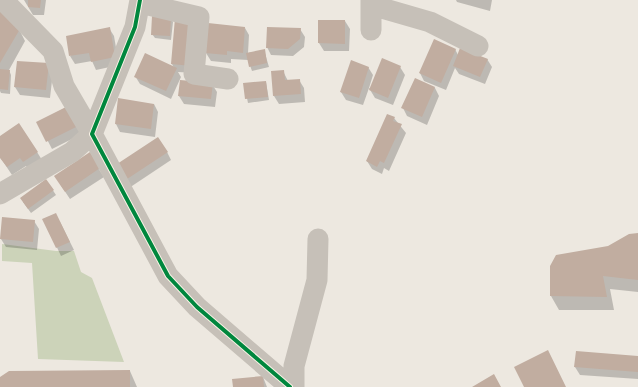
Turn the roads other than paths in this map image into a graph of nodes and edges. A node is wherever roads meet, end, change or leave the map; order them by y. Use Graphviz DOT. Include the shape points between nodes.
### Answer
graph roads {
  1 [pos="5,1"];
  2 [pos="140,2"];
  3 [pos="371,3"];
  4 [pos="371,30"];
  5 [pos="478,46"];
  6 [pos="228,79"];
  7 [pos="92,134"];
  8 [pos="0,194"];
  9 [pos="318,239"];
  10 [pos="290,387"];
  11 [pos="294,387"];
  1 -- 7 [label="street" via="53,51 64,86"];
  2 -- 6 [label="street" via="199,17 194,74"];
  2 -- 7 [label="street" via="135,27"];
  3 -- 4 [label="street"];
  3 -- 5 [label="street" via="430,22"];
  7 -- 8 [label="street" via="72,152"];
  7 -- 10 [label="street" via="168,276 197,308"];
  9 -- 11 [label="street" via="317,280 294,366"];
}
